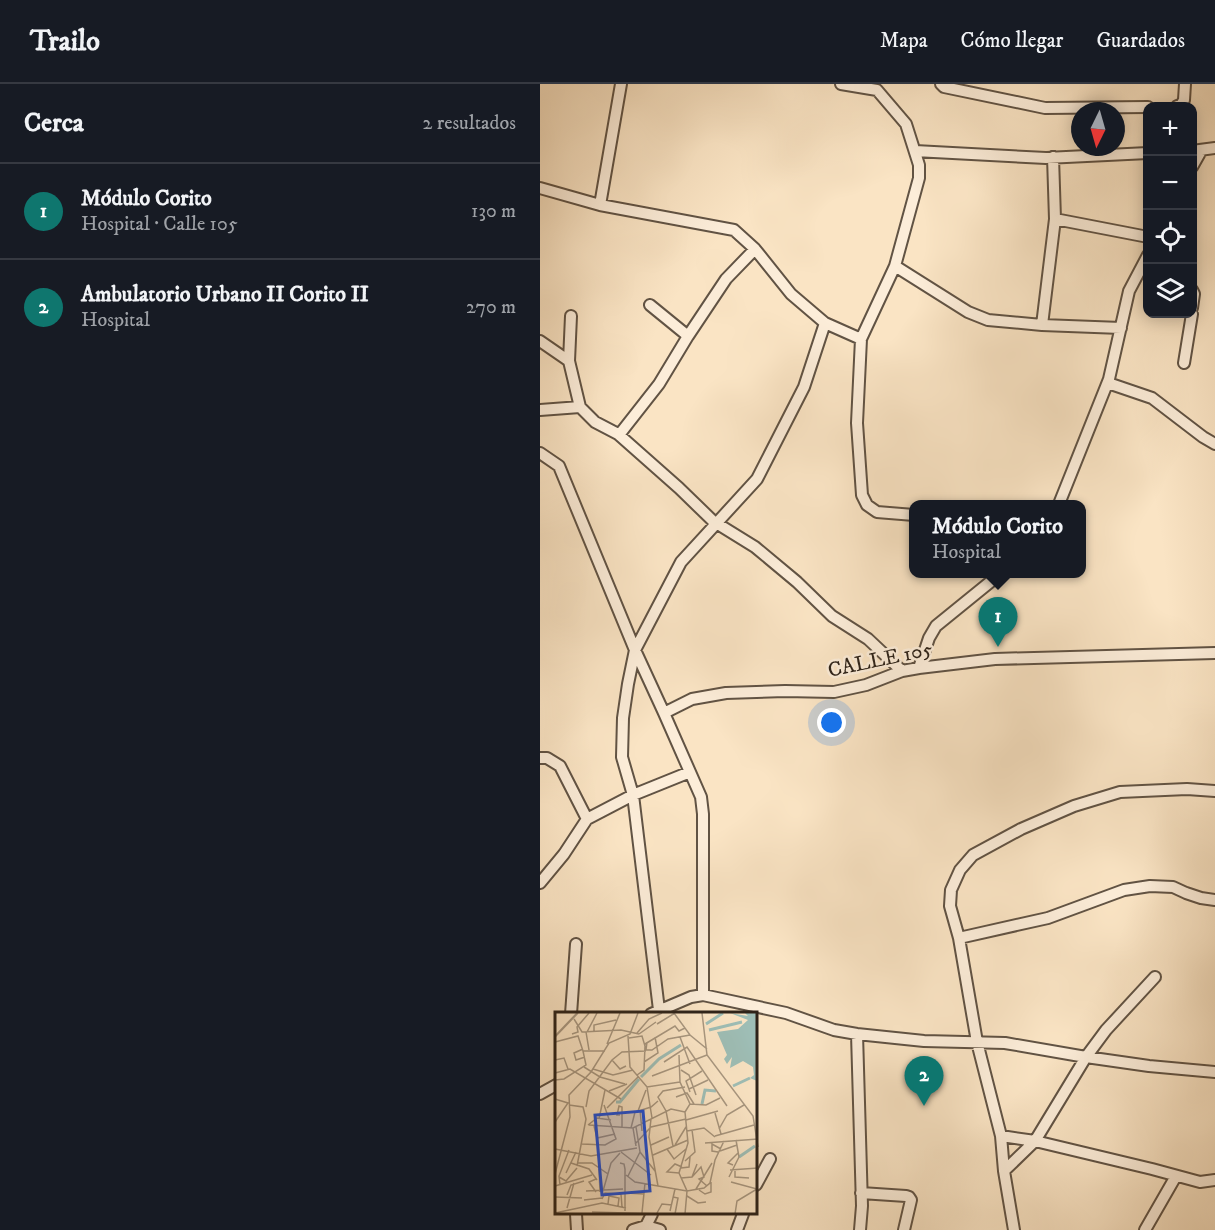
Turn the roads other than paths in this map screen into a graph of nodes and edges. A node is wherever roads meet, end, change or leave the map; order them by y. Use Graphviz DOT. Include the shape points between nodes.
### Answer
graph roads {
  1 [pos="621,84"];
  2 [pos="841,84"];
  3 [pos="941,84"];
  4 [pos="1185,84"];
  5 [pos="878,87"];
  6 [pos="1182,102"];
  7 [pos="1143,107"];
  8 [pos="1215,148"];
  9 [pos="915,151"];
  10 [pos="1197,151"];
  11 [pos="1143,153"];
  12 [pos="1053,157"];
  13 [pos="540,188"];
  14 [pos="600,205"];
  15 [pos="1055,219"];
  16 [pos="1143,236"];
  17 [pos="755,249"];
  18 [pos="1144,264"];
  19 [pos="896,266"];
  20 [pos="650,305"];
  21 [pos="571,316"];
  22 [pos="1191,318"];
  23 [pos="825,324"];
  24 [pos="1042,325"];
  25 [pos="1121,328"];
  26 [pos="688,336"];
  27 [pos="861,339"];
  28 [pos="540,341"];
  29 [pos="569,361"];
  30 [pos="1184,363"];
  31 [pos="1108,383"];
  32 [pos="580,407"];
  33 [pos="540,410"];
  34 [pos="619,435"];
  35 [pos="1215,444"];
  36 [pos="540,453"];
  37 [pos="1061,500"];
  38 [pos="909,515"];
  39 [pos="717,524"];
  40 [pos="994,578"];
  41 [pos="635,650"];
  42 [pos="1215,653"];
  43 [pos="919,668"];
  44 [pos="902,671"];
  45 [pos="664,713"];
  46 [pos="540,758"];
  47 [pos="690,772"];
  48 [pos="1215,792"];
  49 [pos="633,795"];
  50 [pos="587,819"];
  51 [pos="540,883"];
  52 [pos="1215,900"];
  53 [pos="959,938"];
  54 [pos="576,944"];
  55 [pos="1155,977"];
  56 [pos="703,995"];
  57 [pos="730,1000"];
  58 [pos="661,1011"];
  59 [pos="571,1012"];
  60 [pos="733,1012"];
  61 [pos="857,1034"];
  62 [pos="977,1042"];
  63 [pos="1086,1058"];
  64 [pos="1215,1072"];
  65 [pos="555,1086"];
  66 [pos="540,1094"];
  67 [pos="1001,1136"];
  68 [pos="1035,1141"];
  69 [pos="770,1159"];
  70 [pos="1004,1171"];
  71 [pos="1176,1176"];
  72 [pos="1215,1180"];
  73 [pos="758,1181"];
  74 [pos="861,1194"];
  75 [pos="576,1215"];
  76 [pos="652,1215"];
  77 [pos="743,1215"];
  78 [pos="646,1226"];
  79 [pos="577,1230"];
  80 [pos="633,1230"];
  81 [pos="660,1230"];
  82 [pos="737,1230"];
  83 [pos="860,1230"];
  84 [pos="904,1230"];
  85 [pos="1014,1230"];
  86 [pos="1145,1230"];
  1 -- 14 [label="street"];
  2 -- 5 [label="street"];
  3 -- 7 [label="street" via="1045,108"];
  4 -- 6 [label="street"];
  5 -- 9 [label="street" via="906,124"];
  8 -- 10 [label="street"];
  9 -- 12 [label="street"];
  9 -- 19 [label="street" via="919,178"];
  11 -- 12 [label="street"];
  12 -- 15 [label="street"];
  13 -- 14 [label="street"];
  14 -- 17 [label="street" via="734,230"];
  15 -- 16 [label="street"];
  15 -- 24 [label="street"];
  17 -- 23 [label="street" via="791,294"];
  17 -- 26 [label="street" via="726,279"];
  18 -- 25 [label="street" via="1129,291"];
  19 -- 24 [label="street" via="968,312 988,320"];
  19 -- 27 [label="street"];
  20 -- 26 [label="street"];
  21 -- 29 [label="street"];
  22 -- 30 [label="street"];
  23 -- 27 [label="street"];
  23 -- 39 [label="street" via="804,387 757,479"];
  24 -- 25 [label="street"];
  25 -- 31 [label="street"];
  26 -- 34 [label="street" via="659,384"];
  27 -- 38 [label="street" via="857,423 862,495 877,512"];
  28 -- 29 [label="street"];
  29 -- 32 [label="street"];
  31 -- 35 [label="street" via="1152,398"];
  31 -- 37 [label="street"];
  32 -- 33 [label="street"];
  32 -- 34 [label="street" via="595,422"];
  34 -- 39 [label="street"];
  36 -- 41 [label="street" via="559,466"];
  39 -- 41 [label="street" via="681,562"];
  39 -- 44 [label="street" via="755,547 832,616 868,639"];
  40 -- 43 [label="street" via="936,626"];
  41 -- 45 [label="street"];
  41 -- 49 [label="street" via="623,718 622,757"];
  42 -- 43 [label="street, CALLE 105" via="995,659"];
  43 -- 44 [label="street, CALLE 105"];
  44 -- 45 [label="street, CALLE 105" via="834,692 726,693 692,699"];
  45 -- 47 [label="street"];
  46 -- 50 [label="street" via="560,766"];
  47 -- 49 [label="street"];
  47 -- 56 [label="street" via="701,797 703,814"];
  48 -- 53 [label="street" via="1120,792 1074,806 973,855 960,870 951,890 950,906"];
  49 -- 50 [label="street"];
  49 -- 58 [label="street"];
  50 -- 51 [label="street"];
  52 -- 53 [label="street" via="1173,887 1150,886 1125,890 1048,918"];
  53 -- 62 [label="street"];
  54 -- 59 [label="street"];
  55 -- 63 [label="street"];
  56 -- 57 [label="street"];
  56 -- 58 [label="street"];
  57 -- 60 [label="street"];
  57 -- 61 [label="street"];
  61 -- 62 [label="street"];
  61 -- 74 [label="street"];
  62 -- 63 [label="street" via="1005,1043"];
  62 -- 67 [label="street"];
  63 -- 64 [label="street"];
  63 -- 68 [label="street"];
  65 -- 66 [label="street"];
  67 -- 68 [label="street"];
  67 -- 70 [label="street"];
  68 -- 70 [label="street"];
  68 -- 71 [label="street"];
  69 -- 73 [label="street"];
  70 -- 85 [label="street"];
  71 -- 72 [label="street" via="1200,1182"];
  71 -- 86 [label="street"];
  74 -- 83 [label="street"];
  74 -- 84 [label="street" via="909,1197"];
  75 -- 79 [label="street"];
  76 -- 78 [label="street"];
  77 -- 82 [label="street"];
  78 -- 80 [label="street"];
  78 -- 81 [label="street"];
}
